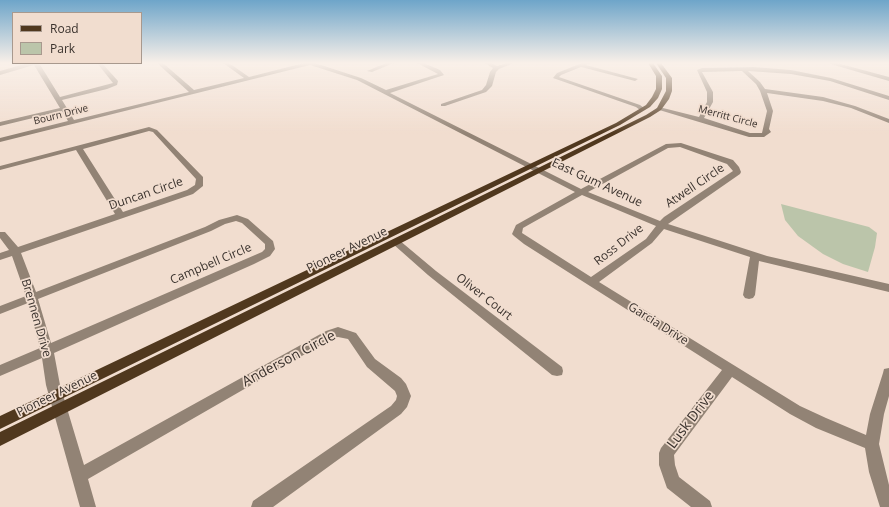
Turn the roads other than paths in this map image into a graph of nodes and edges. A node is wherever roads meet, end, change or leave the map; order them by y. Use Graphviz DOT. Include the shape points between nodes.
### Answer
graph roads {
  1 [pos="50,87"];
  2 [pos="108,87"];
  3 [pos="187,87"];
  4 [pos="218,87"];
  5 [pos="375,87"];
  6 [pos="403,87"];
  7 [pos="489,87"];
  8 [pos="580,87"];
  9 [pos="659,87"];
  10 [pos="669,87"];
  11 [pos="708,87"];
  12 [pos="760,87"];
  13 [pos="851,87"];
  14 [pos="763,91"];
  15 [pos="386,92"];
  16 [pos="194,93"];
  17 [pos="889,98"];
  18 [pos="58,99"];
  19 [pos="443,105"];
  20 [pos="64,109"];
  21 [pos="642,109"];
  22 [pos="659,109"];
  23 [pos="700,120"];
  24 [pos="888,120"];
  25 [pos="72,122"];
  26 [pos="0,124"];
  27 [pos="0,140"];
  28 [pos="78,147"];
  29 [pos="0,168"];
  30 [pos="535,168"];
  31 [pos="581,192"];
  32 [pos="121,216"];
  33 [pos="662,225"];
  34 [pos="2,234"];
  35 [pos="396,242"];
  36 [pos="16,252"];
  37 [pos="755,256"];
  38 [pos="0,257"];
  39 [pos="591,282"];
  40 [pos="889,288"];
  41 [pos="749,295"];
  42 [pos="32,298"];
  43 [pos="0,310"];
  44 [pos="47,350"];
  45 [pos="730,369"];
  46 [pos="0,371"];
  47 [pos="557,371"];
  48 [pos="889,373"];
  49 [pos="57,396"];
  50 [pos="0,423"];
  51 [pos="0,439"];
  52 [pos="872,444"];
  53 [pos="79,476"];
  54 [pos="88,507"];
  55 [pos="260,507"];
  56 [pos="704,507"];
  57 [pos="888,507"];
  1 -- 18 [label="street"];
  2 -- 18 [label="street"];
  3 -- 16 [label="street"];
  4 -- 16 [label="street, Bourn Drive"];
  5 -- 15 [label="street, East Gum Avenue"];
  6 -- 15 [label="street"];
  7 -- 19 [label="street" via="484,91"];
  8 -- 21 [label="street"];
  9 -- 21 [label="main road, Pioneer Avenue" via="655,98"];
  10 -- 22 [label="main road" via="666,99"];
  11 -- 23 [label="street" via="710,102"];
  12 -- 14 [label="street, Merritt Circle"];
  13 -- 17 [label="street"];
  14 -- 23 [label="street, Merritt Circle" via="770,111 767,132 764,135 748,135"];
  14 -- 24 [label="street" via="823,99"];
  15 -- 30 [label="street, East Gum Avenue"];
  16 -- 25 [label="street, Bourn Drive"];
  18 -- 20 [label="street"];
  20 -- 25 [label="street"];
  20 -- 26 [label="street"];
  21 -- 30 [label="main road, Pioneer Avenue"];
  22 -- 23 [label="street, Merritt Circle"];
  22 -- 30 [label="main road, Pioneer Avenue"];
  25 -- 27 [label="street, Bourn Drive"];
  28 -- 29 [label="street, Duncan Circle"];
  28 -- 32 [label="street"];
  28 -- 32 [label="street, Duncan Circle" via="149,129 155,131 200,179 199,186 190,192"];
  30 -- 31 [label="street, East Gum Avenue"];
  30 -- 35 [label="main road, Pioneer Avenue"];
  30 -- 49 [label="main road, Pioneer Avenue"];
  31 -- 33 [label="street, East Gum Avenue"];
  31 -- 33 [label="street, Atwell Circle" via="673,144 730,162 735,167 737,172 667,219"];
  31 -- 39 [label="street, Garcia Drive" via="519,227 517,234"];
  32 -- 36 [label="street, Duncan Circle"];
  33 -- 37 [label="street, East Gum Avenue"];
  33 -- 39 [label="street, Ross Drive" via="648,241"];
  34 -- 36 [label="street, Brennen Drive"];
  35 -- 47 [label="street, Oliver Court"];
  35 -- 49 [label="main road, Pioneer Avenue"];
  36 -- 38 [label="street, Duncan Circle"];
  36 -- 42 [label="street, Brennen Drive"];
  37 -- 40 [label="street, East Gum Avenue"];
  37 -- 41 [label="street"];
  39 -- 45 [label="street, Garcia Drive"];
  42 -- 43 [label="street"];
  42 -- 44 [label="street, Brennen Drive"];
  42 -- 44 [label="street, Campbell Circle" via="237,218 245,221 270,243 266,254 250,262"];
  44 -- 46 [label="street"];
  44 -- 49 [label="street, Brennen Drive"];
  45 -- 52 [label="street, Garcia Drive" via="795,410"];
  45 -- 56 [label="street, Lusk Drive" via="666,453 673,482"];
  48 -- 52 [label="street" via="877,414"];
  49 -- 50 [label="main road, Pioneer Avenue"];
  49 -- 51 [label="main road, Pioneer Avenue"];
  49 -- 53 [label="street, Brennen Drive"];
  52 -- 57 [label="street" via="877,472"];
  53 -- 54 [label="street, Brennen Drive"];
  53 -- 55 [label="street, Anderson Circle" via="330,334 338,332 352,336 371,363 401,388 404,396 402,403 396,410"];
}
